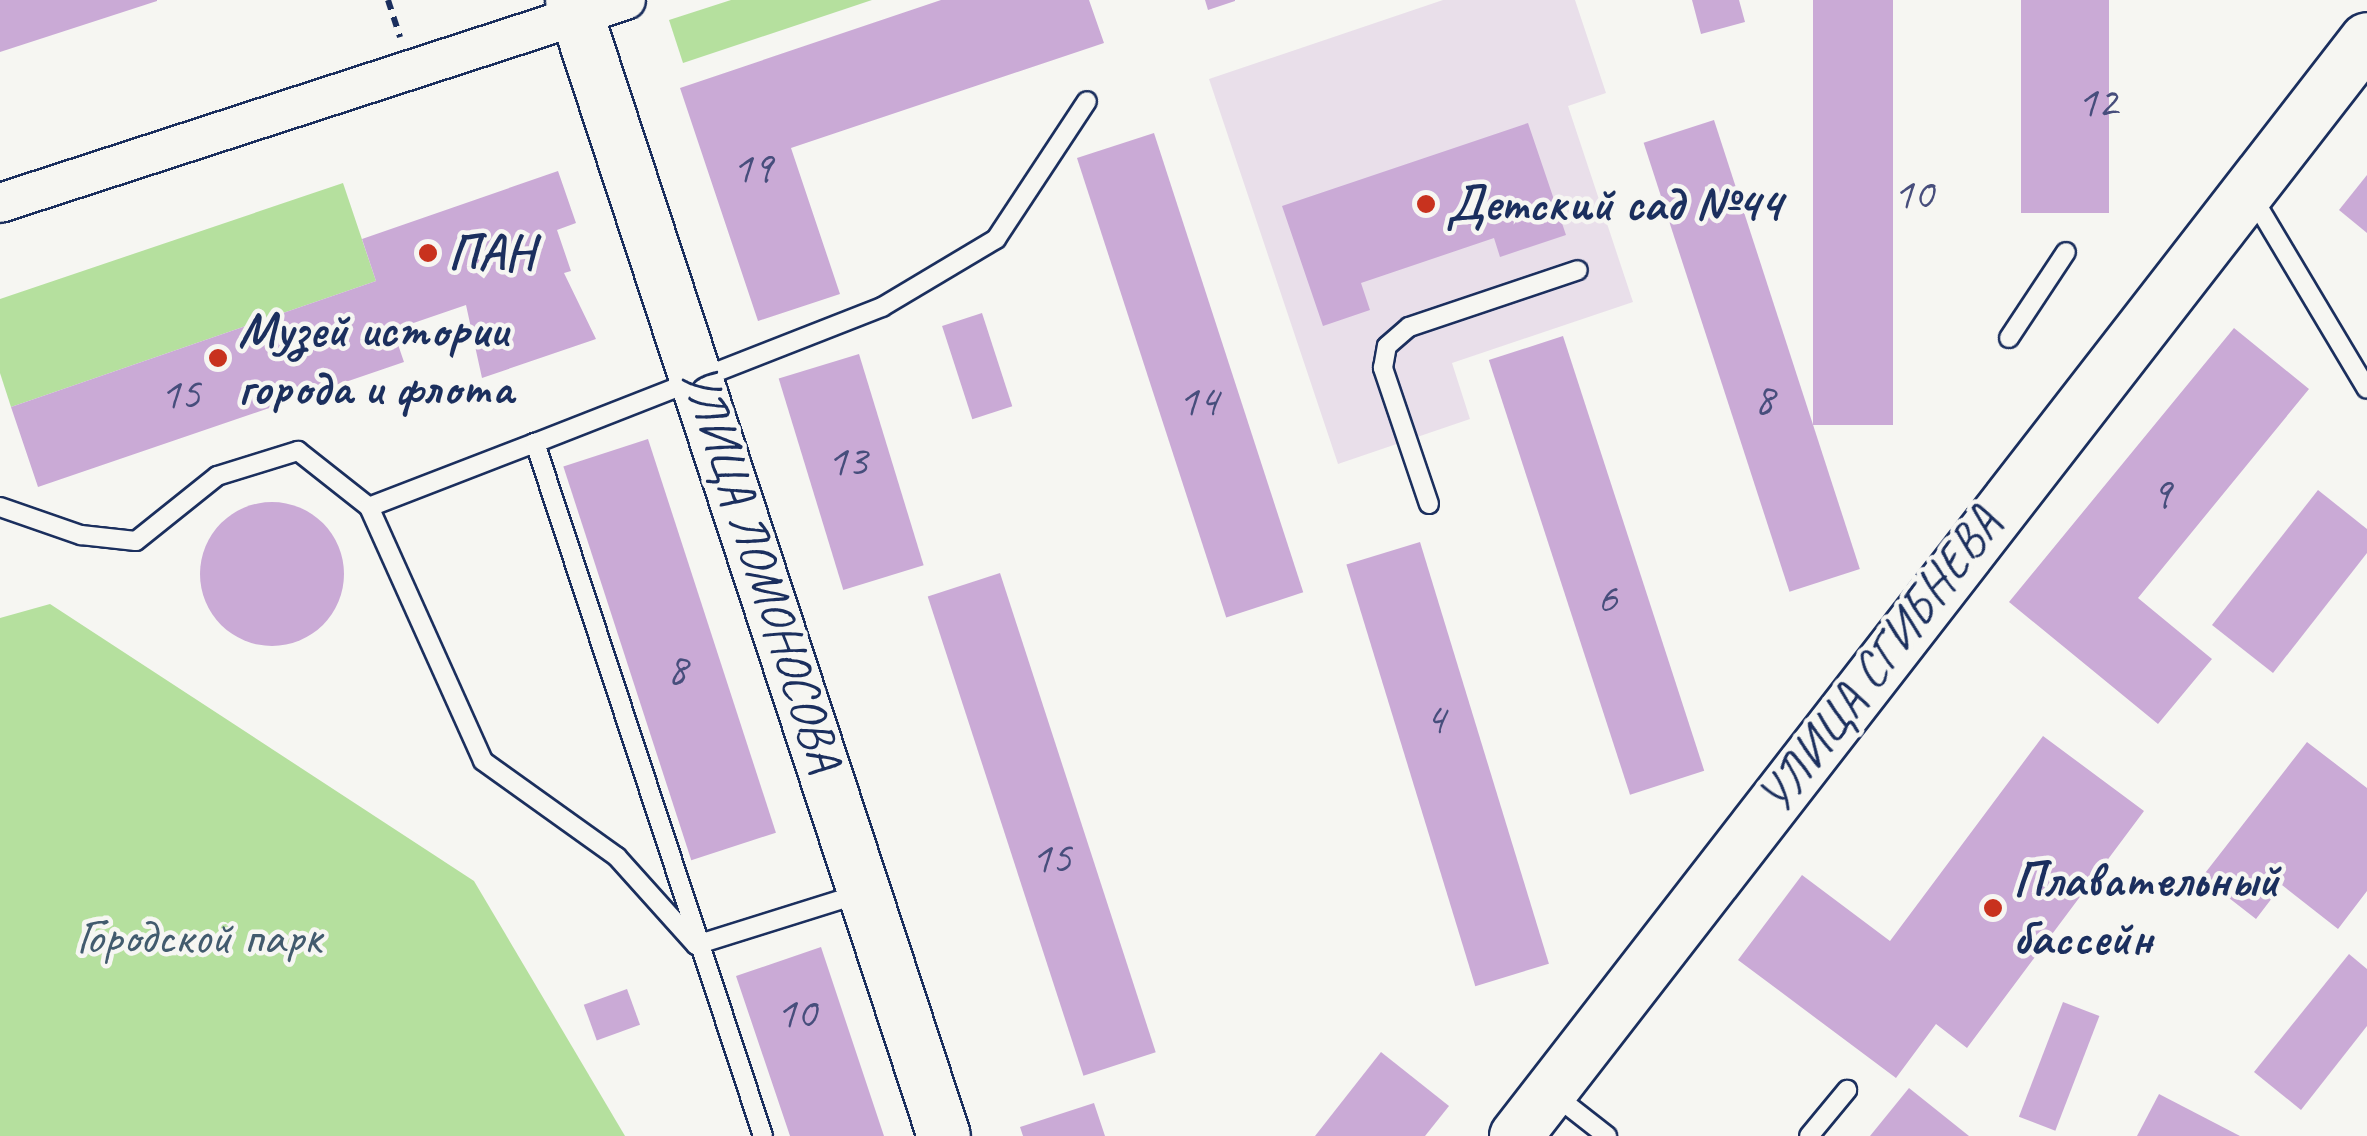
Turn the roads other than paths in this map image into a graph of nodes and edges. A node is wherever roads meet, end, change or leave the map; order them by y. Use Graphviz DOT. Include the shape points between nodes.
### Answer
graph roads {
  1 [pos="626,0"];
  2 [pos="574,8"];
  3 [pos="2367,39"];
  4 [pos="1088,101"];
  5 [pos="2248,190"];
  6 [pos="0,202"];
  7 [pos="2066,252"];
  8 [pos="1578,270"];
  9 [pos="2010,338"];
  10 [pos="702,379"];
  11 [pos="2367,389"];
  12 [pos="534,443"];
  13 [pos="1429,504"];
  14 [pos="0,507"];
  15 [pos="369,507"];
  16 [pos="868,892"];
  17 [pos="696,945"];
  18 [pos="1847,1090"];
  19 [pos="1551,1092"];
  20 [pos="762,1136"];
  21 [pos="944,1136"];
  22 [pos="1516,1136"];
  23 [pos="1608,1136"];
  24 [pos="1809,1136"];
  1 -- 2 [label="street"];
  2 -- 6 [label="street"];
  2 -- 10 [label="street, УЛИЦА ЛОМОНОСОВА"];
  3 -- 5 [label="street, УЛИЦА СГИБНЕВА"];
  4 -- 10 [label="lane" via="996,239 882,306"];
  5 -- 11 [label="lane"];
  5 -- 19 [label="street, УЛИЦА СГИБНЕВА"];
  7 -- 9 [label="lane"];
  8 -- 13 [label="lane" via="1410,327 1388,346 1383,368"];
  10 -- 12 [label="lane"];
  10 -- 16 [label="street, УЛИЦА ЛОМОНОСОВА"];
  12 -- 15 [label="lane"];
  12 -- 17 [label="lane"];
  14 -- 15 [label="lane" via="81,535 136,541 216,476 298,450"];
  15 -- 17 [label="lane" via="483,761 617,857"];
  16 -- 17 [label="lane"];
  16 -- 21 [label="street, УЛИЦА ЛОМОНОСОВА"];
  17 -- 20 [label="lane"];
  18 -- 24 [label="lane"];
  19 -- 22 [label="street, УЛИЦА СГИБНЕВА"];
  19 -- 23 [label="lane"];
}
